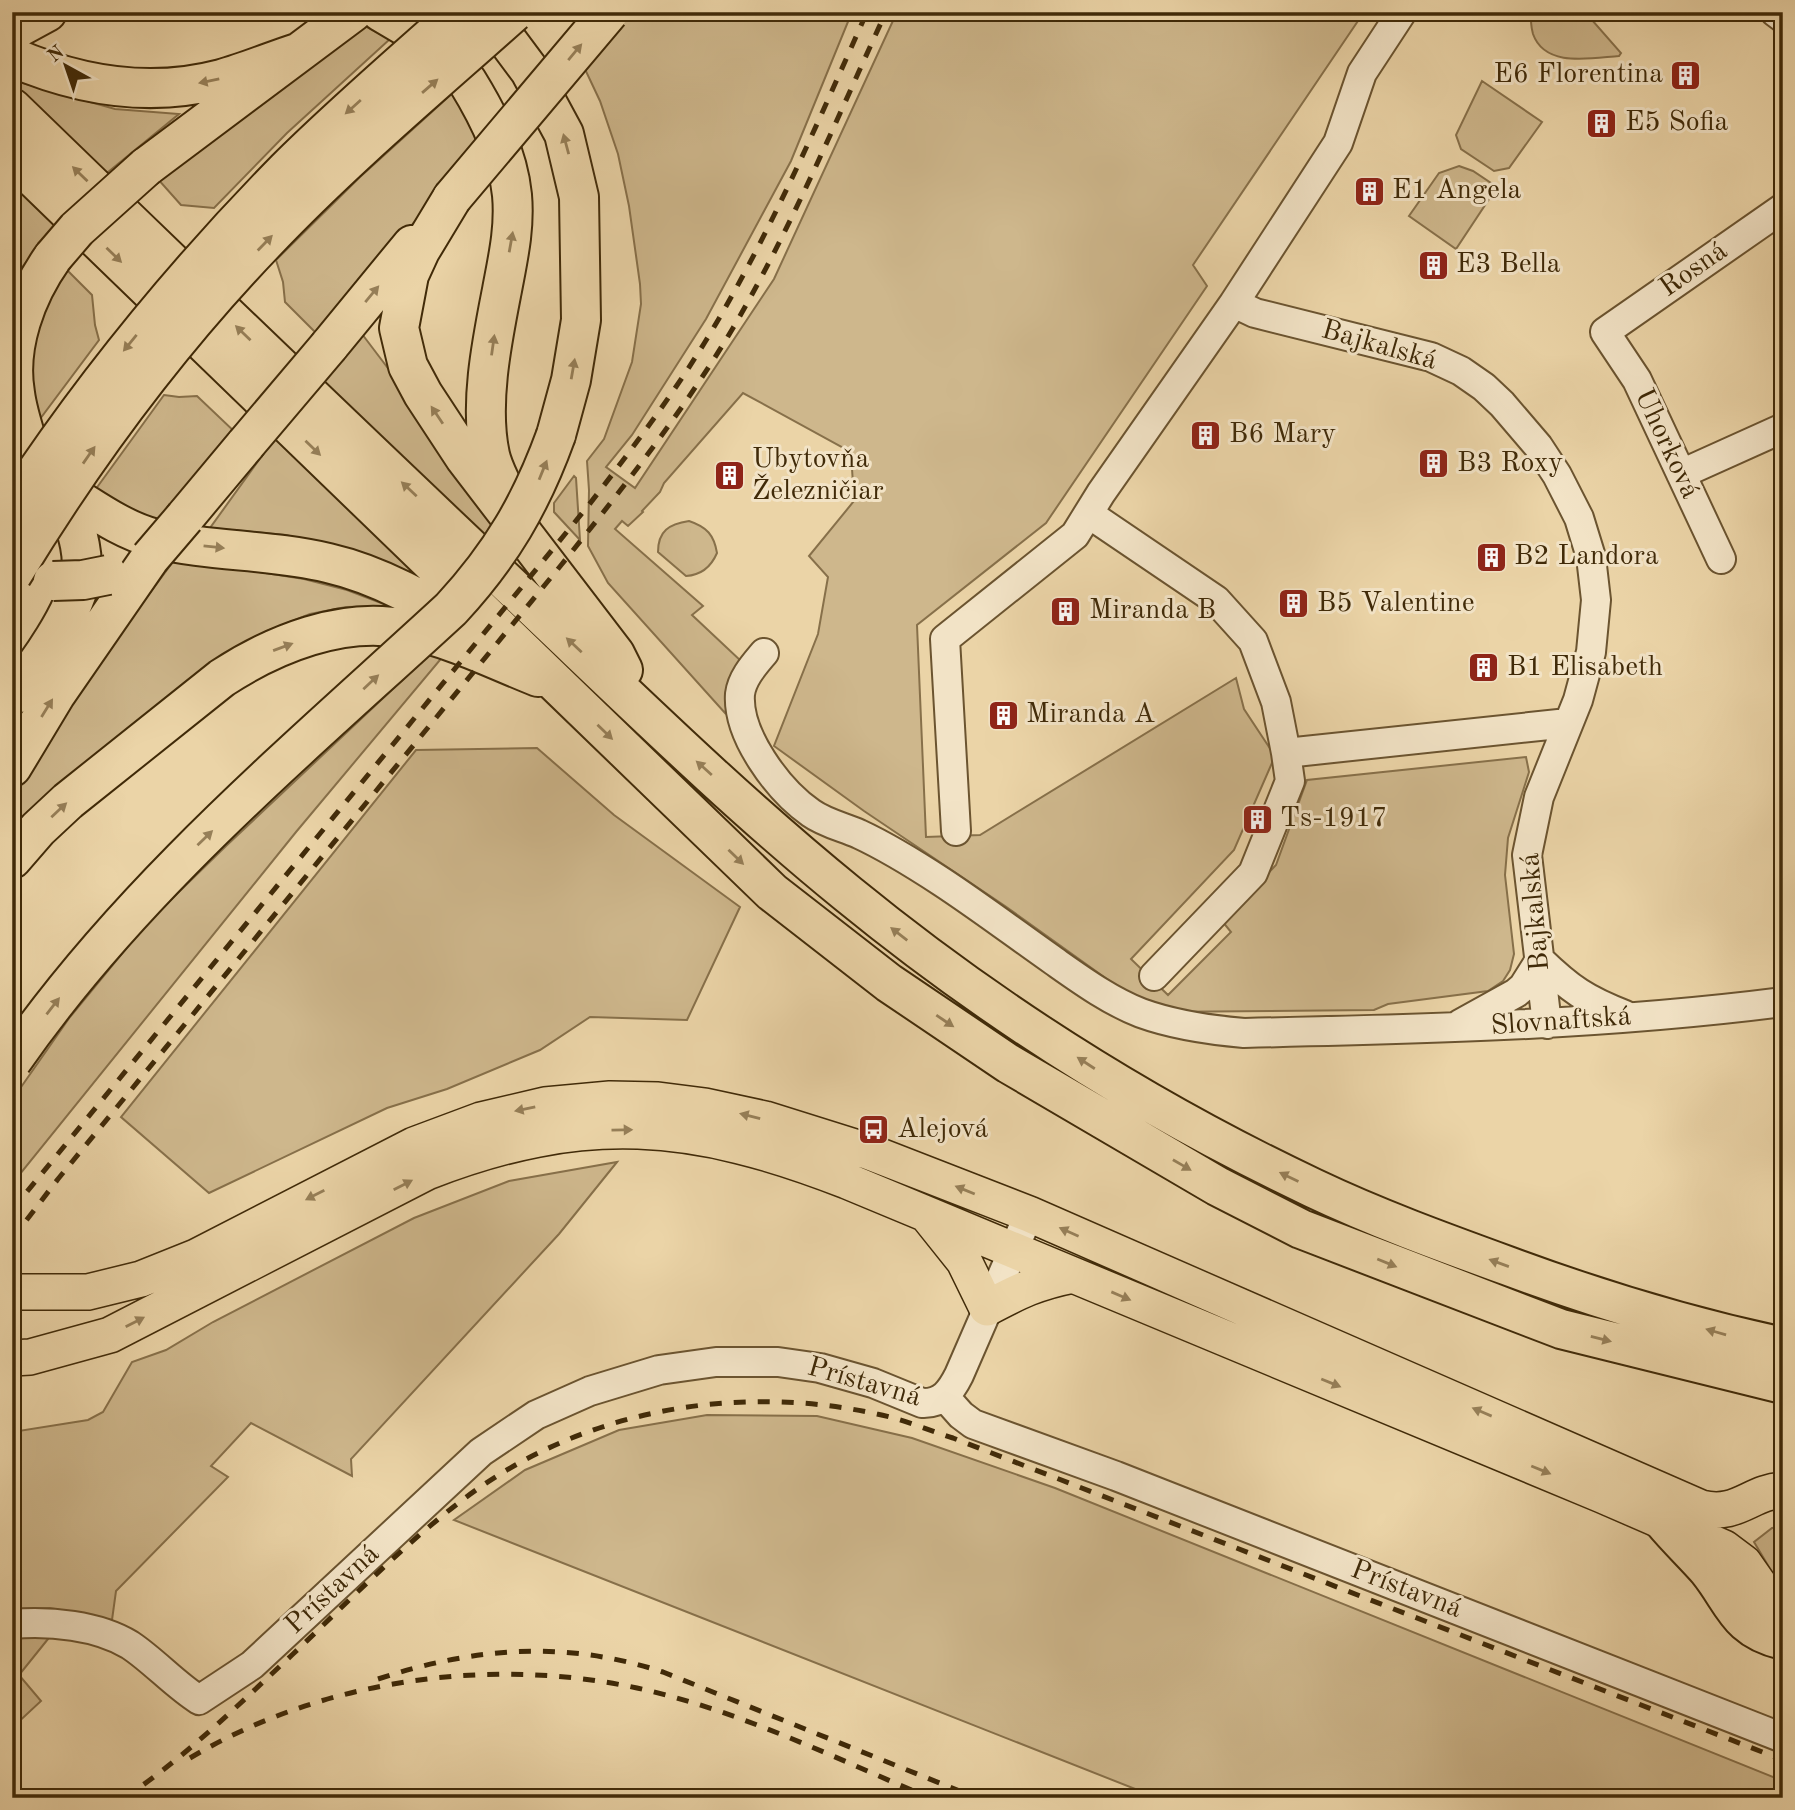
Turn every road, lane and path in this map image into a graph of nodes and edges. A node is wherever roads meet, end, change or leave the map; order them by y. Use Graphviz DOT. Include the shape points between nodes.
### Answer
graph roads {
  1 [pos="47,12"];
  2 [pos="353,12"];
  3 [pos="459,12"];
  4 [pos="481,12"];
  5 [pos="514,12"];
  6 [pos="609,12"];
  7 [pos="1402,12"];
  8 [pos="1775,12"];
  9 [pos="1783,18"];
  10 [pos="12,31"];
  11 [pos="297,53"];
  12 [pos="12,57"];
  13 [pos="467,81"];
  14 [pos="12,108"];
  15 [pos="12,157"];
  16 [pos="452,198"];
  17 [pos="1783,208"];
  18 [pos="1234,303"];
  19 [pos="1605,332"];
  20 [pos="1783,428"];
  21 [pos="27,441"];
  22 [pos="1681,474"];
  23 [pos="12,508"];
  24 [pos="1088,514"];
  25 [pos="521,529"];
  26 [pos="150,558"];
  27 [pos="1721,559"];
  28 [pos="32,579"];
  29 [pos="764,653"];
  30 [pos="556,684"];
  31 [pos="12,696"];
  32 [pos="641,709"];
  33 [pos="1568,723"];
  34 [pos="1286,753"];
  35 [pos="12,767"];
  36 [pos="956,831"];
  37 [pos="12,859"];
  38 [pos="1540,960"];
  39 [pos="1154,976"];
  40 [pos="1783,1002"];
  41 [pos="1631,1017"];
  42 [pos="1547,1024"];
  43 [pos="1451,1028"];
  44 [pos="12,1061"];
  45 [pos="1029,1214"];
  46 [pos="928,1216"];
  47 [pos="1013,1249"];
  48 [pos="1073,1275"];
  49 [pos="17,1293"];
  50 [pos="987,1308"];
  51 [pos="1783,1347"];
  52 [pos="12,1358"];
  53 [pos="1783,1384"];
  54 [pos="945,1397"];
  55 [pos="1783,1475"];
  56 [pos="1783,1490"];
  57 [pos="1660,1504"];
  58 [pos="1783,1509"];
  59 [pos="1732,1554"];
  60 [pos="1783,1605"];
  61 [pos="1783,1623"];
  62 [pos="12,1624"];
  63 [pos="1783,1640"];
  64 [pos="1783,1738"];
  1 -- 10 [label="highway"];
  2 -- 11 [label="highway"];
  3 -- 23 [label="highway, one-way, bridge" via="288,169 178,285 116,362"];
  44 -- 4 [label="highway, one-way, bridge" via="83,968 139,905 451,609 519,521 535,490 571,380 581,320 579,197 564,134 530,71"];
  28 -- 5 [label="highway, one-way, bridge" via="90,453 202,310 311,195"];
  16 -- 6 [label="highway, one-way, bridge"];
  7 -- 18 [label="street" via="1362,72 1338,143"];
  8 -- 9 [label="street"];
  11 -- 12 [label="highway, one-way" via="221,79 145,90 70,79"];
  11 -- 21 [label="highway, bridge" via="146,167 53,257 35,286 13,363 14,391"];
  25 -- 13 [label="highway, one-way" via="491,457 485,408 513,231 512,193 505,159 487,114"];
  32 -- 14 [label="highway, one-way"];
  15 -- 30 [label="highway, one-way"];
  25 -- 16 [label="highway, one-way" via="423,394 408,366 399,328 409,275"];
  26 -- 16 [label="highway, one-way, bridge"];
  17 -- 19 [label="street, Rosná"];
  18 -- 24 [label="street"];
  18 -- 33 [label="street, Bajkalská" via="1255,313 1431,357 1461,371 1502,404 1538,446 1579,518 1594,578 1591,652"];
  19 -- 22 [label="street, Uhorková" via="1637,380"];
  20 -- 22 [label="street"];
  22 -- 27 [label="street, Uhorková"];
  24 -- 34 [label="street" via="1216,600 1253,641 1276,702"];
  24 -- 36 [label="street" via="1075,535 946,639"];
  25 -- 32 [label="highway" via="615,654"];
  26 -- 28 [label="highway, bridge" via="83,580"];
  35 -- 26 [label="highway, one-way" via="56,694"];
  29 -- 43 [label="street, Slovnaftská" via="740,692 741,715 752,743 786,792 810,813 860,835 940,881 1083,981 1140,1013 1233,1032"];
  31 -- 30 [label="highway, one-way" via="63,622 78,591 82,574 77,509 151,537 290,556 365,573 453,618"];
  37 -- 30 [label="highway, one-way" via="68,801 222,678 257,657 303,639 374,625 404,629 443,639"];
  30 -- 53 [label="highway, one-way" via="772,892 841,948 1009,1064 1134,1139 1301,1229 1434,1282 1561,1329"];
  51 -- 32 [label="highway, one-way" via="1571,1289 1427,1237 1318,1191 1143,1100 927,956 762,821"];
  33 -- 34 [label="street"];
  33 -- 38 [label="street, Bajkalská" via="1539,797 1527,855"];
  34 -- 39 [label="street" via="1290,781 1253,873"];
  38 -- 41 [label="street" via="1591,1002"];
  38 -- 42 [label="street, Bajkalská"];
  38 -- 43 [label="street" via="1516,993"];
  40 -- 41 [label="street, Slovnaftská"];
  41 -- 42 [label="street, Slovnaftská"];
  42 -- 43 [label="street, Slovnaftská"];
  45 -- 47 [label="street"];
  45 -- 49 [label="main road, one-way" via="867,1151 735,1112 657,1100 566,1102 481,1120 414,1145 196,1257 141,1279 88,1292"];
  57 -- 45 [label="main road, one-way"];
  46 -- 47 [label="main road"];
  46 -- 50 [label="main road" via="964,1261"];
  52 -- 46 [label="main road, one-way" via="110,1335 427,1172 488,1150 563,1134 649,1130 725,1141 806,1165"];
  47 -- 48 [label="main road"];
  47 -- 50 [label="street"];
  48 -- 50 [label="main road" via="1043,1281"];
  48 -- 57 [label="main road, one-way"];
  50 -- 54 [label="street"];
  54 -- 62 [label="street, Prístavná" via="922,1403 820,1368 746,1360 659,1370 590,1391 536,1415 481,1452 252,1665 199,1700 116,1639 57,1625"];
  54 -- 64 [label="street, Prístavná" via="973,1424"];
  55 -- 57 [label="main road"];
  56 -- 57 [label="main road" via="1713,1511 1687,1503"];
  57 -- 59 [label="main road"];
  57 -- 63 [label="highway" via="1740,1617 1762,1633"];
  58 -- 59 [label="main road" via="1752,1521 1742,1530"];
  59 -- 60 [label="main road" via="1750,1569 1767,1596"];
  59 -- 61 [label="main road" via="1733,1572 1743,1595 1763,1616"];
}
